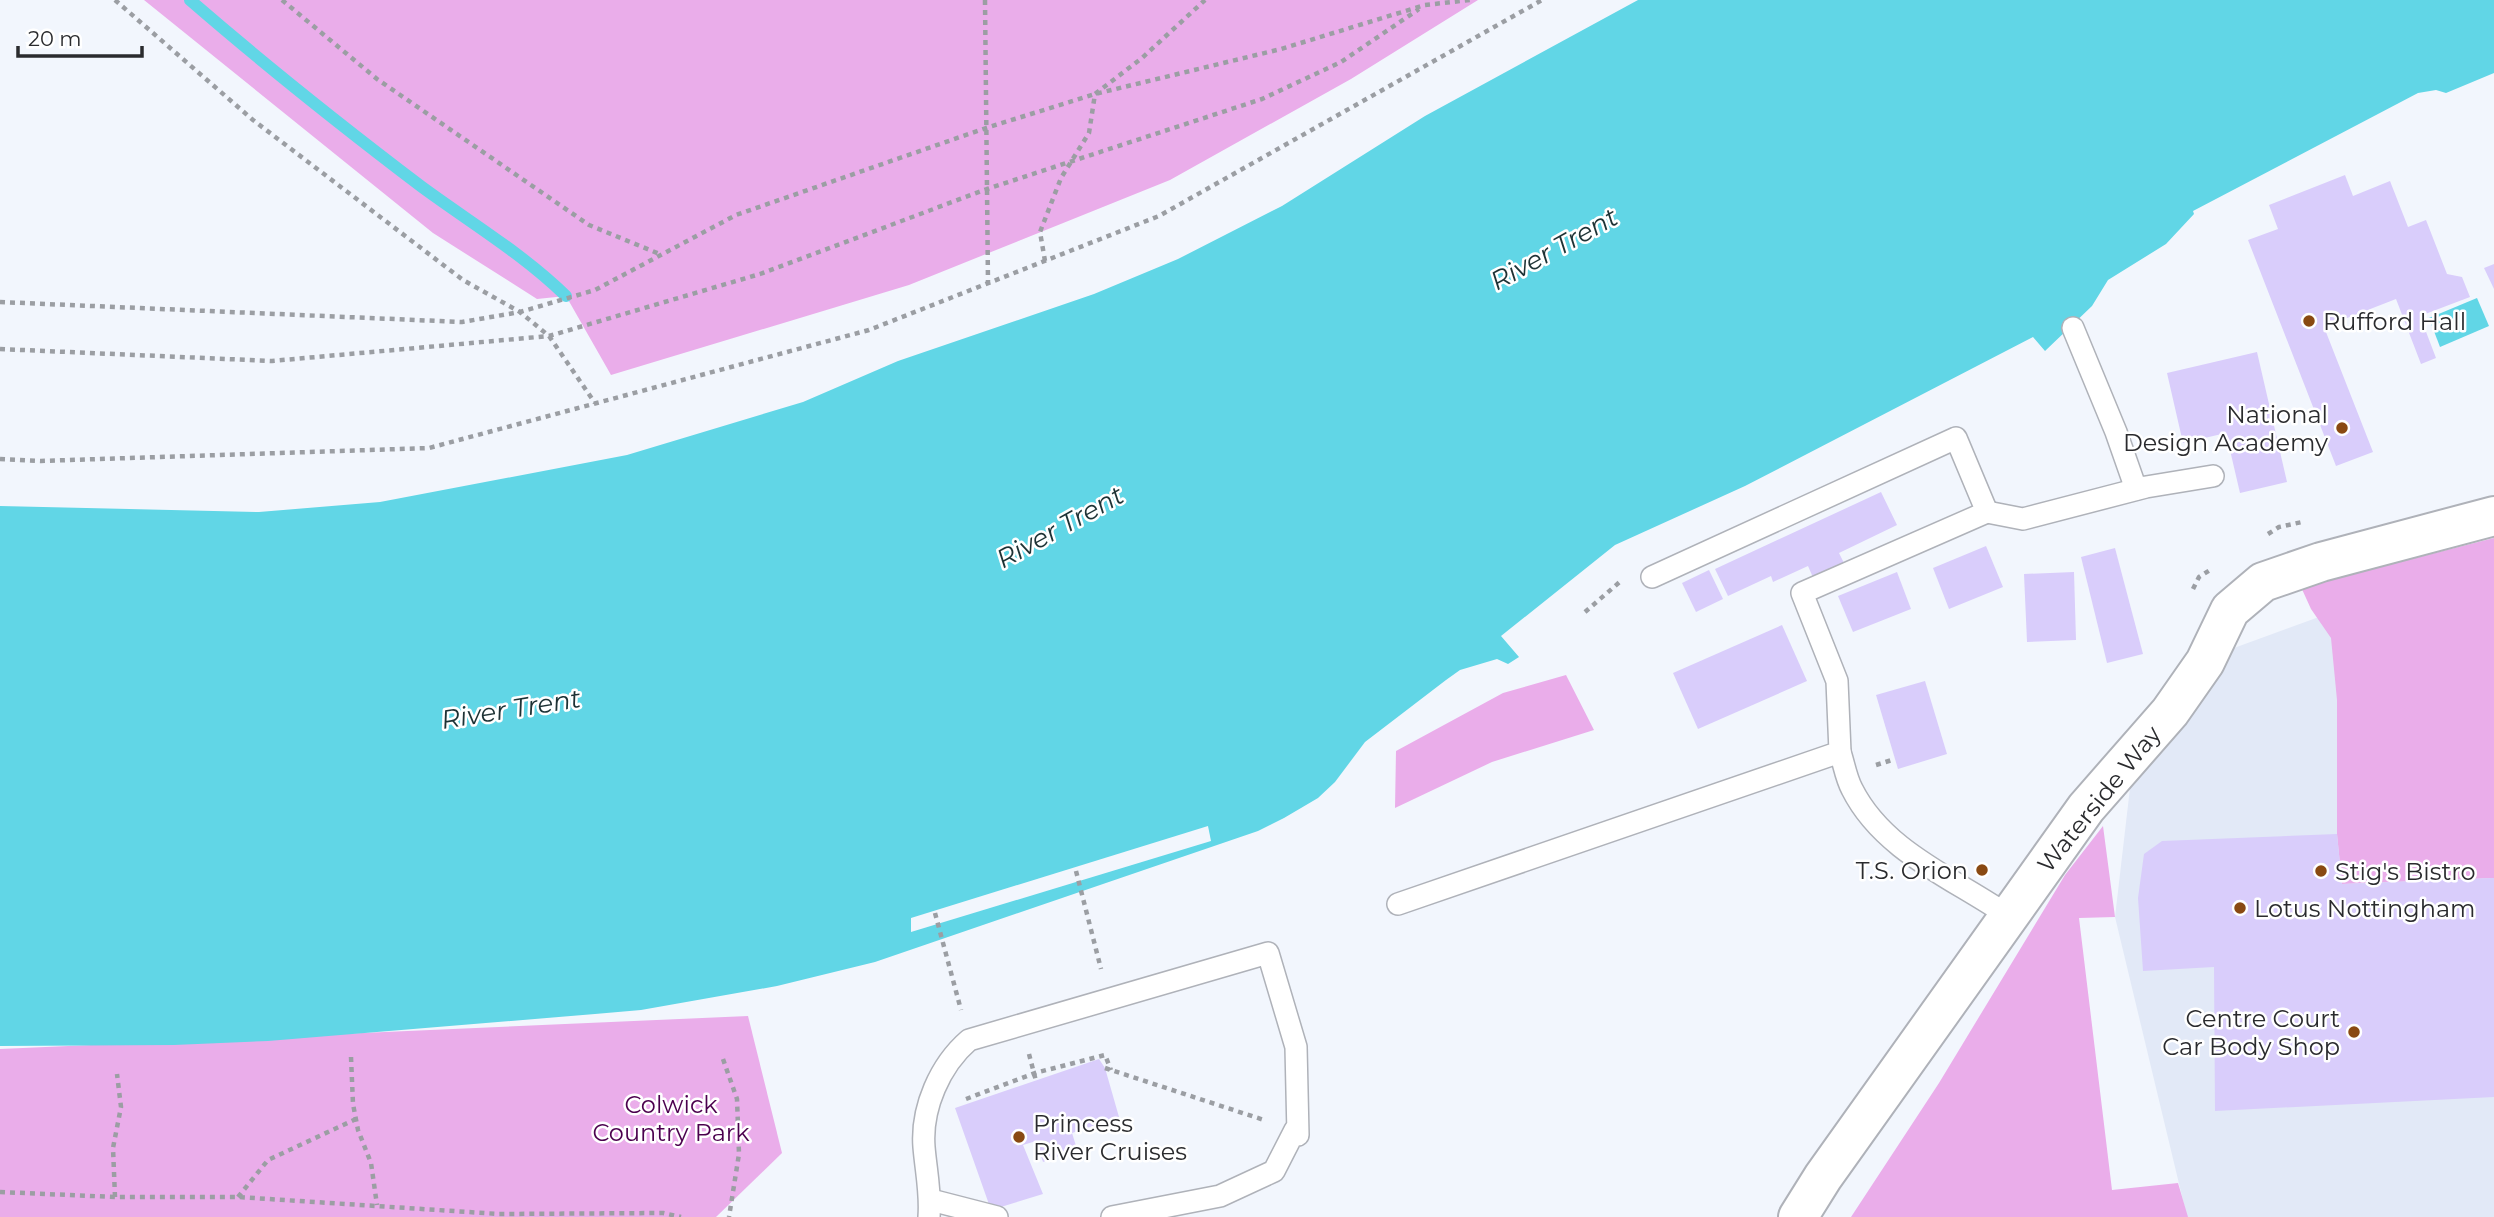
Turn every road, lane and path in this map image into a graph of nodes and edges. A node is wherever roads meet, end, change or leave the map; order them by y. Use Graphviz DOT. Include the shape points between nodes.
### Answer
graph roads {
  1 [pos="115,0"];
  2 [pos="282,0"];
  3 [pos="985,0"];
  4 [pos="1205,0"];
  5 [pos="1470,0"];
  6 [pos="1542,0"];
  7 [pos="1425,5"];
  8 [pos="1095,94"];
  9 [pos="986,128"];
  10 [pos="1071,163"];
  11 [pos="987,189"];
  12 [pos="662,255"];
  13 [pos="1045,261"];
  14 [pos="988,283"];
  15 [pos="0,302"];
  16 [pos="520,312"];
  17 [pos="2073,328"];
  18 [pos="549,336"];
  19 [pos="0,349"];
  20 [pos="595,403"];
  21 [pos="0,459"];
  22 [pos="2213,476"];
  23 [pos="2136,489"];
  24 [pos="1987,512"];
  25 [pos="2494,516"];
  26 [pos="1625,577"];
  27 [pos="1652,577"];
  28 [pos="1585,612"];
  29 [pos="1840,752"];
  30 [pos="1076,871"];
  31 [pos="1398,904"];
  32 [pos="935,913"];
  33 [pos="2007,915"];
  34 [pos="1109,998"];
  35 [pos="969,1040"];
  36 [pos="1028,1050"];
  37 [pos="351,1057"];
  38 [pos="723,1059"];
  39 [pos="1035,1073"];
  40 [pos="117,1074"];
  41 [pos="1036,1081"];
  42 [pos="961,1100"];
  43 [pos="356,1119"];
  44 [pos="1295,1130"];
  45 [pos="0,1192"];
  46 [pos="115,1197"];
  47 [pos="238,1198"];
  48 [pos="377,1205"];
  49 [pos="930,1208"];
  50 [pos="681,1217"];
  51 [pos="729,1217"];
  52 [pos="996,1217"];
  53 [pos="1112,1217"];
  54 [pos="1798,1217"];
  1 -- 16 [label="path" via="294,152 463,280"];
  2 -- 12 [label="path" via="377,79 589,225"];
  3 -- 9 [label="path"];
  4 -- 8 [label="path"];
  5 -- 7 [label="path"];
  6 -- 13 [label="path" via="1159,216"];
  7 -- 8 [label="path" via="1281,49"];
  7 -- 10 [label="path" via="1341,62 1262,99"];
  8 -- 9 [label="path"];
  8 -- 10 [label="path" via="1089,133"];
  9 -- 11 [label="path"];
  9 -- 12 [label="path" via="736,215"];
  10 -- 11 [label="path"];
  10 -- 13 [label="path" via="1040,232"];
  11 -- 14 [label="path"];
  11 -- 18 [label="path" via="760,274"];
  12 -- 16 [label="path" via="595,290"];
  13 -- 14 [label="path"];
  14 -- 20 [label="path" via="869,330"];
  15 -- 16 [label="path" via="462,322"];
  16 -- 18 [label="path"];
  17 -- 23 [label="lane"];
  18 -- 19 [label="path" via="272,361"];
  18 -- 20 [label="path"];
  20 -- 21 [label="path" via="429,448"];
  22 -- 23 [label="lane"];
  23 -- 24 [label="lane" via="2023,519"];
  24 -- 27 [label="lane" via="1956,438"];
  24 -- 29 [label="lane" via="1802,593 1837,681"];
  25 -- 33 [label="street, Waterside Way" via="2320,562 2263,582 2230,610 2206,662 2170,712 2086,808"];
  26 -- 28 [label="path"];
  29 -- 31 [label="lane"];
  29 -- 33 [label="lane" via="1852,789 1895,842"];
  30 -- 34 [label="path"];
  32 -- 35 [label="path"];
  33 -- 54 [label="street, Waterside Way"];
  34 -- 35 [label="lane"];
  34 -- 44 [label="lane" via="1268,953 1296,1046 1298,1135"];
  35 -- 49 [label="lane" via="955,1052 933,1089 924,1143"];
  36 -- 39 [label="path"];
  37 -- 43 [label="path"];
  38 -- 51 [label="path" via="737,1099 739,1154"];
  39 -- 41 [label="path"];
  39 -- 42 [label="path"];
  39 -- 44 [label="path" via="1105,1055 1108,1070"];
  40 -- 46 [label="path" via="121,1107 114,1148"];
  43 -- 47 [label="path" via="268,1160"];
  43 -- 48 [label="path" via="371,1163"];
  44 -- 53 [label="lane" via="1274,1171 1220,1196"];
  45 -- 46 [label="path"];
  46 -- 47 [label="path"];
  47 -- 48 [label="path"];
  48 -- 50 [label="path" via="499,1214 663,1213"];
  49 -- 52 [label="lane"];
}
